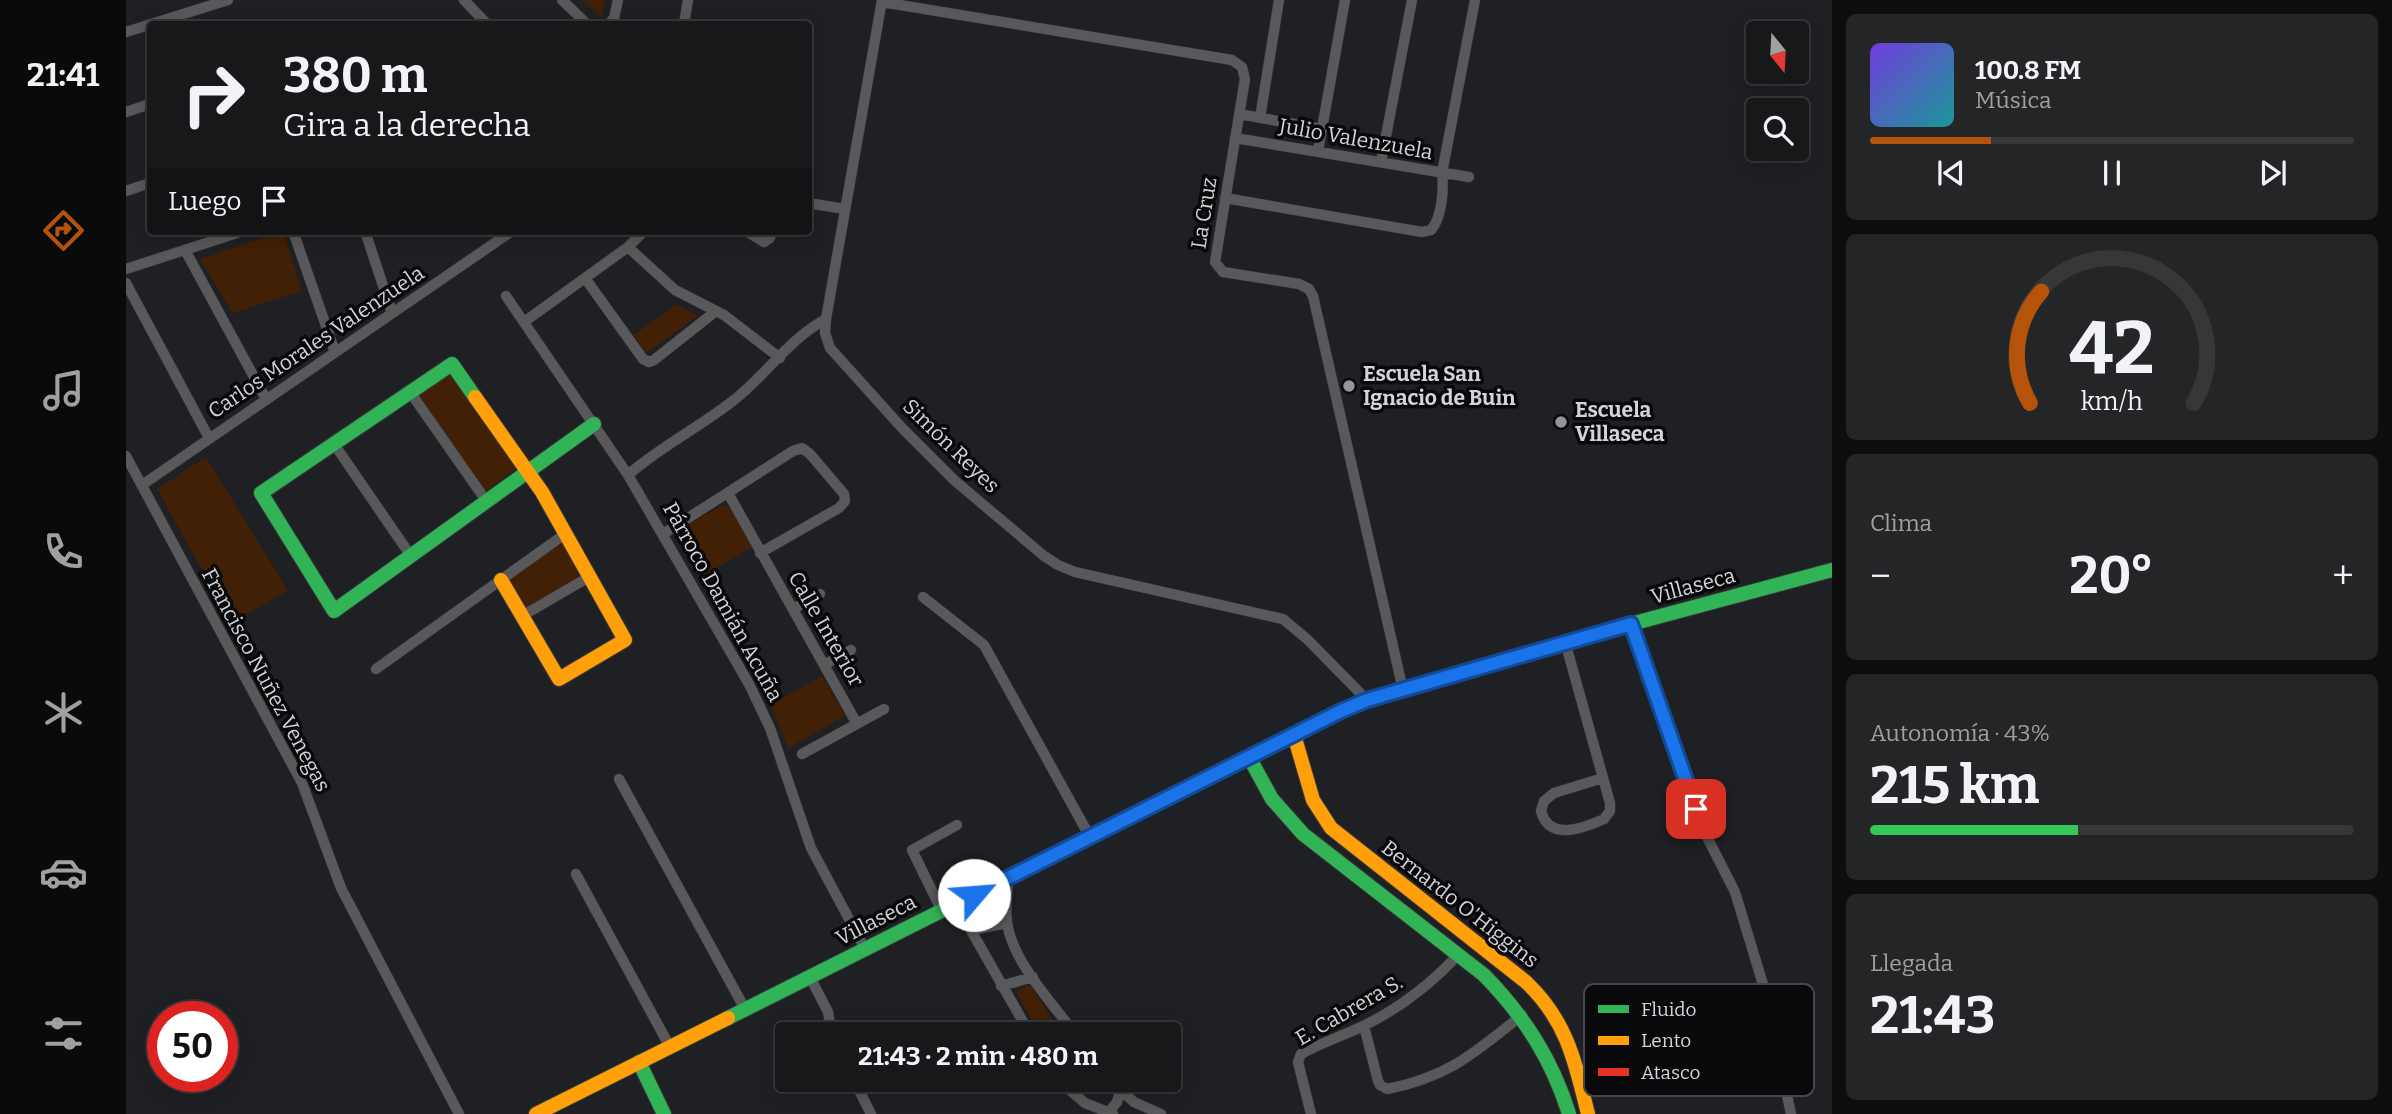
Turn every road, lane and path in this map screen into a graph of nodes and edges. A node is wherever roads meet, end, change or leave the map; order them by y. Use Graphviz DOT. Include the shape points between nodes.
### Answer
graph roads {
  1 [pos="228,0"];
  2 [pos="562,0"];
  3 [pos="618,0"];
  4 [pos="688,0"];
  5 [pos="1279,0"];
  6 [pos="1345,0"];
  7 [pos="1412,0"];
  8 [pos="1475,0"];
  9 [pos="466,1"];
  10 [pos="882,1"];
  11 [pos="161,21"];
  12 [pos="484,21"];
  13 [pos="584,21"];
  14 [pos="612,21"];
  15 [pos="684,21"];
  16 [pos="147,25"];
  17 [pos="126,32"];
  18 [pos="147,105"];
  19 [pos="126,112"];
  20 [pos="1239,114"];
  21 [pos="1260,118"];
  22 [pos="1322,129"];
  23 [pos="1235,138"];
  24 [pos="1318,151"];
  25 [pos="1381,162"];
  26 [pos="1442,173"];
  27 [pos="1469,177"];
  28 [pos="147,184"];
  29 [pos="126,191"];
  30 [pos="1225,198"];
  31 [pos="812,204"];
  32 [pos="845,209"];
  33 [pos="231,235"];
  34 [pos="294,235"];
  35 [pos="366,235"];
  36 [pos="506,235"];
  37 [pos="640,235"];
  38 [pos="753,235"];
  39 [pos="771,235"];
  40 [pos="628,247"];
  41 [pos="185,250"];
  42 [pos="126,269"];
  43 [pos="585,278"];
  44 [pos="126,283"];
  45 [pos="506,296"];
  46 [pos="716,312"];
  47 [pos="392,313"];
  48 [pos="826,319"];
  49 [pos="524,322"];
  50 [pos="335,352"];
  51 [pos="780,358"];
  52 [pos="411,392"];
  53 [pos="266,399"];
  54 [pos="594,424"];
  55 [pos="209,438"];
  56 [pos="334,444"];
  57 [pos="126,456"];
  58 [pos="528,472"];
  59 [pos="628,475"];
  60 [pos="142,485"];
  61 [pos="727,492"];
  62 [pos="486,502"];
  63 [pos="565,534"];
  64 [pos="663,534"];
  65 [pos="760,553"];
  66 [pos="411,556"];
  67 [pos="1832,570"];
  68 [pos="589,577"];
  69 [pos="501,580"];
  70 [pos="820,594"];
  71 [pos="923,597"];
  72 [pos="793,609"];
  73 [pos="522,616"];
  74 [pos="1631,624"];
  75 [pos="1565,642"];
  76 [pos="851,650"];
  77 [pos="824,665"];
  78 [pos="376,669"];
  79 [pos="1403,690"];
  80 [pos="1367,700"];
  81 [pos="884,709"];
  82 [pos="857,724"];
  83 [pos="1294,735"];
  84 [pos="802,754"];
  85 [pos="1249,757"];
  86 [pos="1603,778"];
  87 [pos="619,779"];
  88 [pos="957,825"];
  89 [pos="1090,836"];
  90 [pos="576,874"];
  91 [pos="1009,877"];
  92 [pos="956,904"];
  93 [pos="942,911"];
  94 [pos="1007,923"];
  95 [pos="972,930"];
  96 [pos="865,949"];
  97 [pos="1458,955"];
  98 [pos="1496,959"];
  99 [pos="1484,975"];
  100 [pos="810,977"];
  101 [pos="1033,977"];
  102 [pos="1763,984"];
  103 [pos="1002,986"];
  104 [pos="745,1009"];
  105 [pos="1522,1015"];
  106 [pos="830,1022"];
  107 [pos="1023,1022"];
  108 [pos="1066,1022"];
  109 [pos="1364,1026"];
  110 [pos="670,1047"];
  111 [pos="639,1062"];
  112 [pos="860,1092"];
  113 [pos="1070,1092"];
  114 [pos="1120,1092"];
  115 [pos="1121,1092"];
  116 [pos="1787,1096"];
  117 [pos="1095,1111"];
  118 [pos="459,1114"];
  119 [pos="536,1114"];
  120 [pos="664,1114"];
  121 [pos="871,1114"];
  122 [pos="1111,1114"];
  123 [pos="1161,1114"];
  124 [pos="1311,1114"];
  125 [pos="1569,1114"];
  126 [pos="1588,1114"];
  127 [pos="1791,1114"];
  1 -- 11 [label="street"];
  2 -- 13 [label="street"];
  3 -- 14 [label="street"];
  4 -- 15 [label="street"];
  5 -- 21 [label="street"];
  6 -- 22 [label="street"];
  7 -- 25 [label="street"];
  8 -- 26 [label="street"];
  9 -- 12 [label="street"];
  10 -- 20 [label="street, La Cruz" via="1232,60 1245,75"];
  10 -- 32 [label="street, Simón Reyes"];
  16 -- 17 [label="street"];
  18 -- 19 [label="street"];
  20 -- 21 [label="street, Julio Valenzuela"];
  20 -- 23 [label="street, La Cruz"];
  21 -- 22 [label="street, Julio Valenzuela"];
  22 -- 24 [label="street"];
  23 -- 24 [label="street, Julio Valenzuela"];
  23 -- 30 [label="street, La Cruz"];
  24 -- 25 [label="street, Julio Valenzuela"];
  25 -- 26 [label="street, Julio Valenzuela"];
  26 -- 27 [label="street, Julio Valenzuela"];
  26 -- 30 [label="street" via="1436,222 1425,232"];
  28 -- 29 [label="street"];
  30 -- 79 [label="street, La Cruz" via="1216,266 1299,284 1314,296"];
  31 -- 32 [label="street"];
  32 -- 48 [label="street, Simón Reyes"];
  33 -- 41 [label="street"];
  34 -- 50 [label="street"];
  35 -- 47 [label="street"];
  36 -- 47 [label="street, Carlos Morales Valenzuela"];
  37 -- 40 [label="street"];
  38 -- 39 [label="street" via="764,242"];
  40 -- 43 [label="street"];
  40 -- 46 [label="street" via="675,290"];
  41 -- 42 [label="street"];
  41 -- 53 [label="street"];
  43 -- 46 [label="street" via="649,362"];
  43 -- 49 [label="street"];
  44 -- 55 [label="street"];
  45 -- 49 [label="street, Párroco Damián Acuña"];
  46 -- 51 [label="street"];
  47 -- 50 [label="street, Carlos Morales Valenzuela"];
  48 -- 51 [label="street"];
  48 -- 80 [label="street, Simón Reyes" via="826,338 834,353 903,429 963,488 1051,561 1075,572 1283,619"];
  49 -- 54 [label="street, Párroco Damián Acuña"];
  50 -- 53 [label="street, Carlos Morales Valenzuela"];
  51 -- 59 [label="street" via="734,400"];
  52 -- 56 [label="street"];
  52 -- 58 [label="street" via="452,364"];
  52 -- 62 [label="street"];
  53 -- 55 [label="street, Carlos Morales Valenzuela"];
  54 -- 58 [label="street"];
  54 -- 59 [label="street, Párroco Damián Acuña"];
  55 -- 60 [label="street, Carlos Morales Valenzuela"];
  56 -- 66 [label="street"];
  56 -- 66 [label="street" via="261,493 334,611"];
  57 -- 60 [label="street, Francisco Nuñez Venegas"];
  58 -- 62 [label="street"];
  58 -- 63 [label="street"];
  59 -- 64 [label="street, Párroco Damián Acuña"];
  60 -- 118 [label="street, Francisco Nuñez Venegas" via="302,783 341,888"];
  61 -- 64 [label="street"];
  61 -- 65 [label="street, Calle Interior"];
  61 -- 65 [label="street" via="802,448 844,494 839,508"];
  62 -- 66 [label="street"];
  63 -- 68 [label="street"];
  63 -- 69 [label="street"];
  64 -- 96 [label="street, Párroco Damián Acuña" via="760,705 811,848"];
  65 -- 72 [label="street, Calle Interior"];
  67 -- 74 [label="street, Villaseca"];
  68 -- 73 [label="street"];
  68 -- 73 [label="street" via="625,640 559,679"];
  69 -- 73 [label="street"];
  69 -- 78 [label="street"];
  70 -- 72 [label="street"];
  71 -- 89 [label="street" via="984,645"];
  72 -- 77 [label="street, Calle Interior"];
  74 -- 75 [label="street, Villaseca"];
  74 -- 102 [label="street" via="1706,835 1735,892"];
  75 -- 79 [label="street, Villaseca"];
  75 -- 86 [label="street"];
  76 -- 77 [label="street"];
  77 -- 82 [label="street, Calle Interior"];
  79 -- 80 [label="street, Villaseca"];
  80 -- 83 [label="street, Villaseca"];
  81 -- 82 [label="street"];
  82 -- 84 [label="street"];
  83 -- 85 [label="street, Villaseca"];
  83 -- 98 [label="street, Bernardo O'Higgins" via="1313,800 1331,828"];
  85 -- 89 [label="street, Villaseca"];
  85 -- 97 [label="street, Bernardo O'Higgins" via="1272,799 1298,829"];
  86 -- 86 [label="street" via="1611,807 1604,819 1565,831 1548,825 1541,811 1546,797"];
  87 -- 104 [label="street"];
  88 -- 93 [label="street" via="912,850"];
  89 -- 91 [label="street, Villaseca"];
  90 -- 110 [label="street"];
  91 -- 92 [label="street, Villaseca"];
  91 -- 94 [label="street"];
  92 -- 93 [label="street, Villaseca"];
  92 -- 95 [label="street"];
  93 -- 96 [label="street, Villaseca"];
  94 -- 95 [label="street"];
  94 -- 101 [label="street"];
  95 -- 103 [label="street"];
  96 -- 100 [label="street, Villaseca"];
  97 -- 99 [label="street, Bernardo O'Higgins"];
  97 -- 109 [label="street, E. Cabrera S." via="1425,988"];
  98 -- 99 [label="street"];
  98 -- 126 [label="street, Bernardo O'Higgins" via="1536,990 1557,1015 1573,1054"];
  99 -- 105 [label="street, Bernardo O'Higgins"];
  100 -- 104 [label="street, Villaseca"];
  100 -- 106 [label="street"];
  101 -- 103 [label="street"];
  101 -- 108 [label="street"];
  103 -- 107 [label="street"];
  104 -- 110 [label="street, Villaseca"];
  105 -- 109 [label="street" via="1448,1070 1387,1089 1378,1081"];
  105 -- 125 [label="street, Bernardo O'Higgins" via="1549,1059"];
  109 -- 124 [label="street, E. Cabrera S." via="1299,1058"];
  110 -- 111 [label="street, Villaseca"];
  111 -- 119 [label="street, Villaseca"];
  111 -- 120 [label="street"];
  112 -- 121 [label="street"];
  113 -- 117 [label="street"];
  114 -- 122 [label="street"];
  115 -- 123 [label="street"];
  116 -- 127 [label="street"];
  117 -- 122 [label="street"];
}
